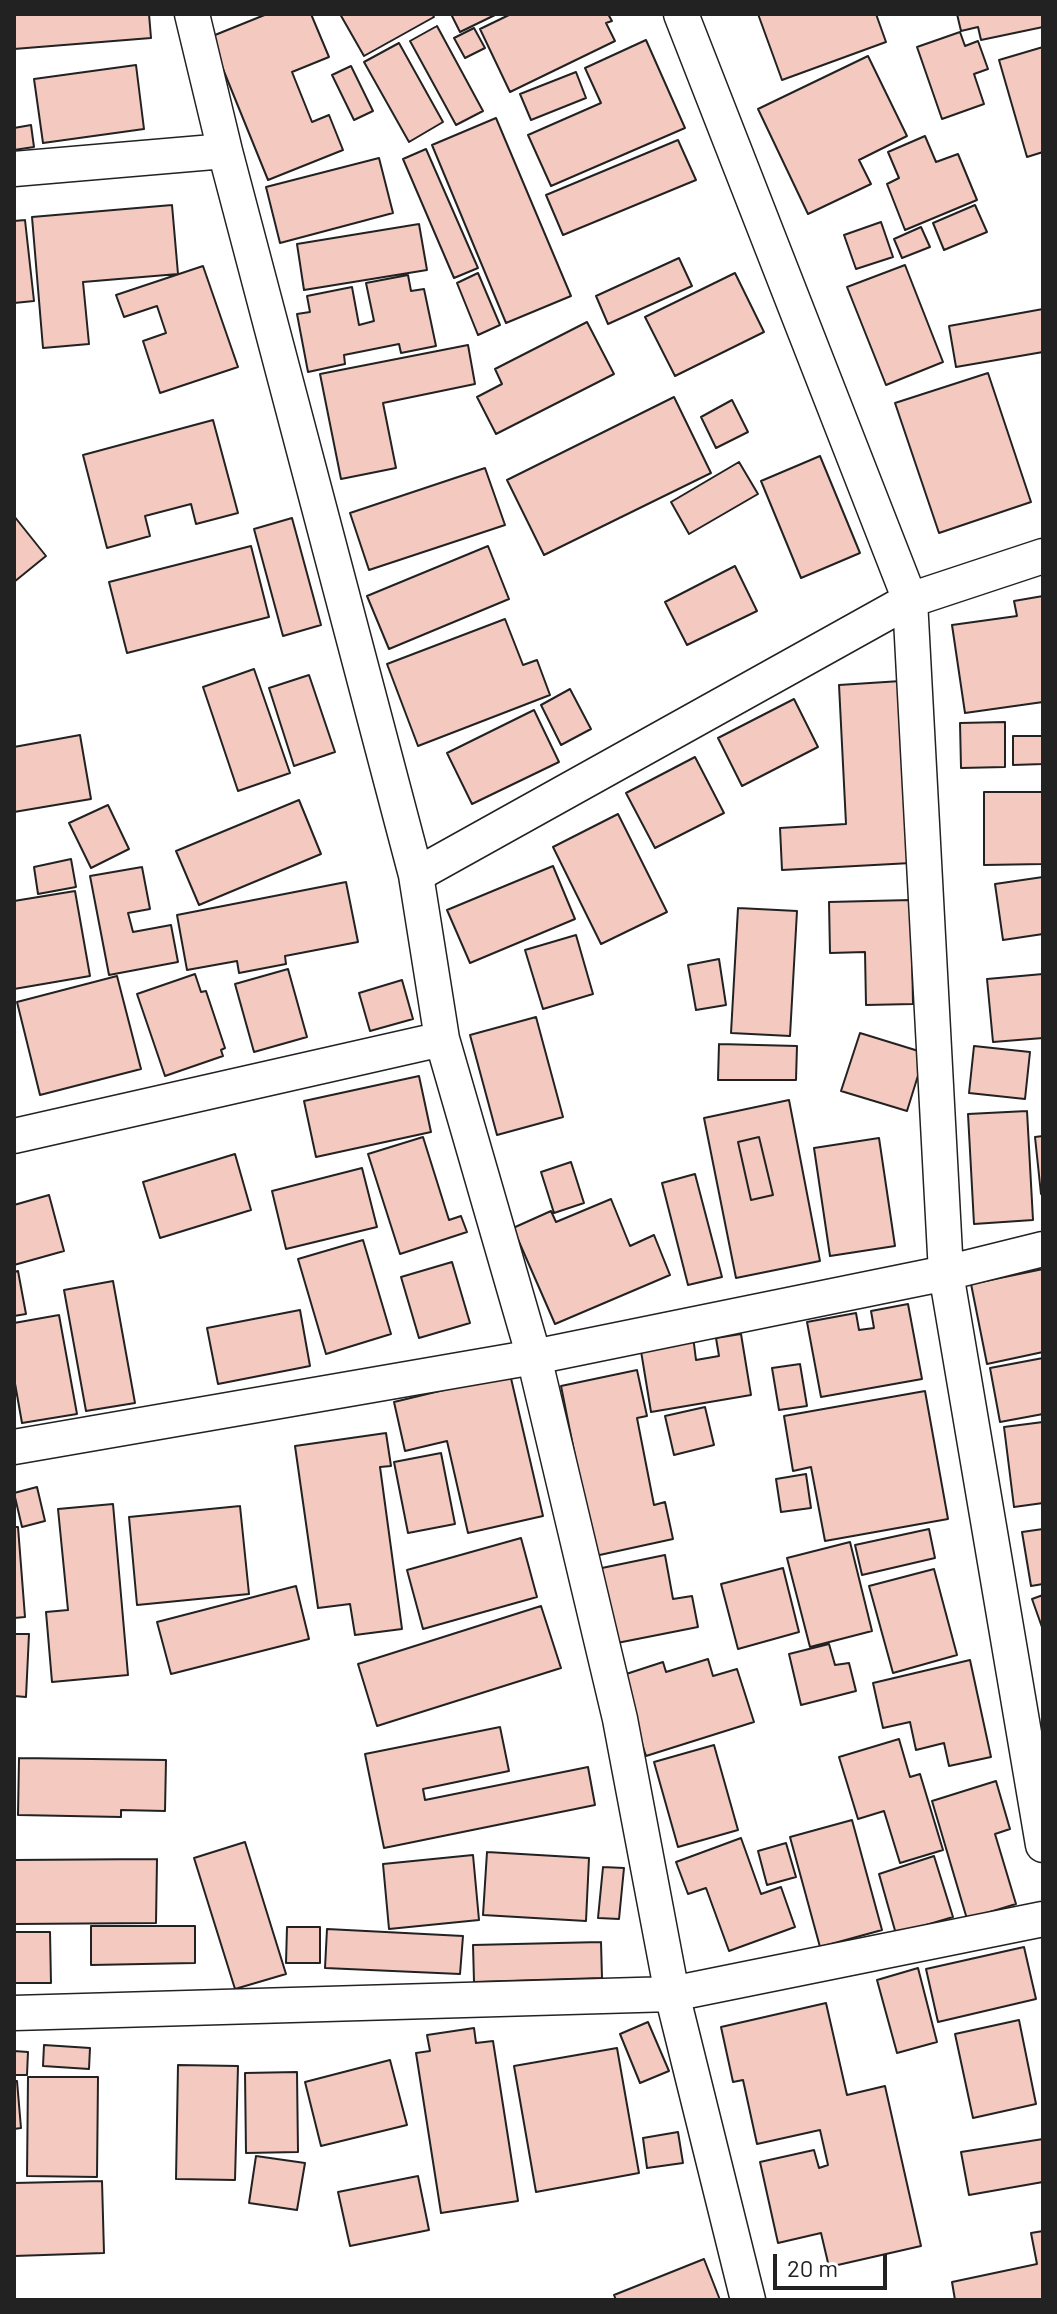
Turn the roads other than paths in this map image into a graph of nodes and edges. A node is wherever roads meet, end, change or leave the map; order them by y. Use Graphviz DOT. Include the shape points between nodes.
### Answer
graph roads {
  1 [pos="192,14"];
  2 [pos="681,14"];
  3 [pos="225,151"];
  4 [pos="14,169"];
  5 [pos="1043,556"];
  6 [pos="910,600"];
  7 [pos="416,875"];
  8 [pos="442,1039"];
  9 [pos="14,1136"];
  10 [pos="1043,1249"];
  11 [pos="946,1273"];
  12 [pos="534,1357"];
  13 [pos="14,1447"];
  14 [pos="1043,1845"];
  15 [pos="1043,1919"];
  16 [pos="672,1994"];
  17 [pos="14,2013"];
  18 [pos="748,2300"];
  1 -- 3 [label="street"];
  2 -- 6 [label="street"];
  3 -- 4 [label="street"];
  3 -- 7 [label="street"];
  5 -- 6 [label="street"];
  6 -- 7 [label="street"];
  6 -- 11 [label="street"];
  7 -- 8 [label="street"];
  8 -- 9 [label="street"];
  8 -- 12 [label="street"];
  10 -- 11 [label="street"];
  11 -- 12 [label="street"];
  11 -- 14 [label="street"];
  12 -- 13 [label="street"];
  12 -- 16 [label="street" via="620,1719"];
  15 -- 16 [label="street"];
  16 -- 17 [label="street"];
  16 -- 18 [label="street"];
}
